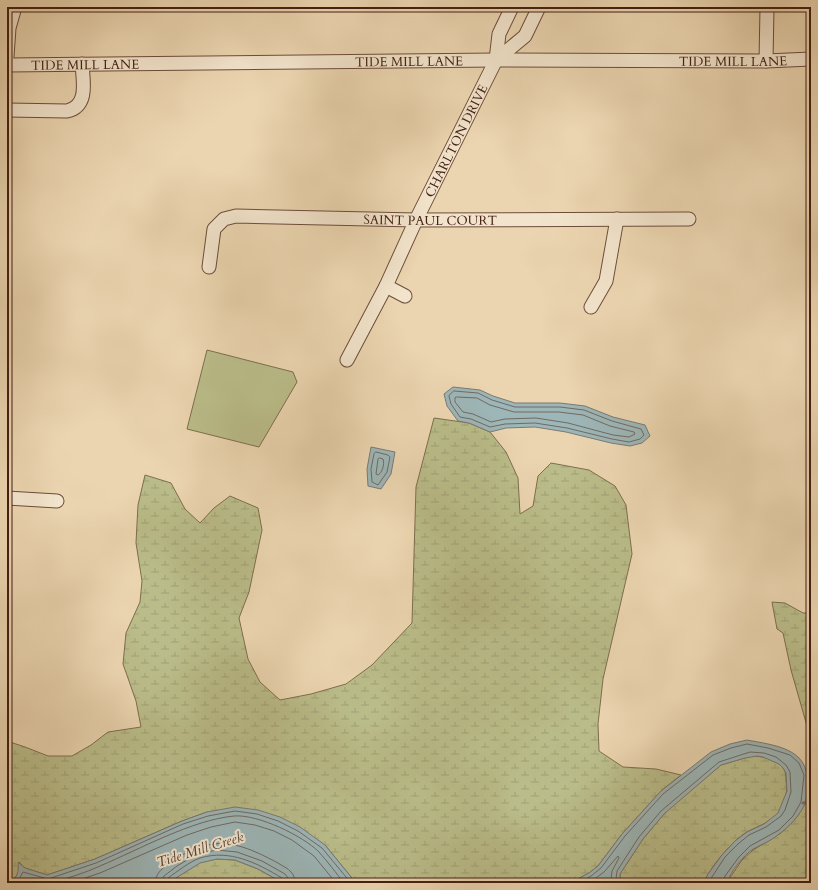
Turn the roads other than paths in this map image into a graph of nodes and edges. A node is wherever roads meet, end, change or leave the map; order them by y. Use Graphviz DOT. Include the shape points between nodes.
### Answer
graph roads {
  1 [pos="15,7"];
  2 [pos="512,7"];
  3 [pos="539,7"];
  4 [pos="767,7"];
  5 [pos="7,57"];
  6 [pos="811,59"];
  7 [pos="496,60"];
  8 [pos="766,61"];
  9 [pos="82,64"];
  10 [pos="7,65"];
  11 [pos="7,110"];
  12 [pos="617,219"];
  13 [pos="689,219"];
  14 [pos="416,220"];
  15 [pos="209,267"];
  16 [pos="386,286"];
  17 [pos="405,296"];
  18 [pos="591,307"];
  19 [pos="347,360"];
  20 [pos="7,498"];
  21 [pos="57,501"];
  1 -- 5 [label="street" via="9,28"];
  2 -- 7 [label="street, CHARLTON DRIVE" via="499,34"];
  3 -- 7 [label="street, CHARLTON DRIVE" via="525,36"];
  4 -- 8 [label="street"];
  6 -- 8 [label="street, TIDE MILL LANE"];
  7 -- 8 [label="street, TIDE MILL LANE"];
  7 -- 9 [label="street, TIDE MILL LANE"];
  7 -- 14 [label="street, CHARLTON DRIVE"];
  9 -- 10 [label="street, TIDE MILL LANE"];
  9 -- 11 [label="street" via="83,95 76,108 67,111"];
  12 -- 13 [label="street, SAINT PAUL COURT"];
  12 -- 14 [label="street, SAINT PAUL COURT"];
  12 -- 18 [label="street" via="606,281"];
  14 -- 15 [label="street, SAINT PAUL COURT" via="236,216 224,219 214,229"];
  14 -- 16 [label="street, CHARLTON DRIVE"];
  16 -- 17 [label="street"];
  16 -- 19 [label="street, CHARLTON DRIVE"];
  20 -- 21 [label="street"];
}
